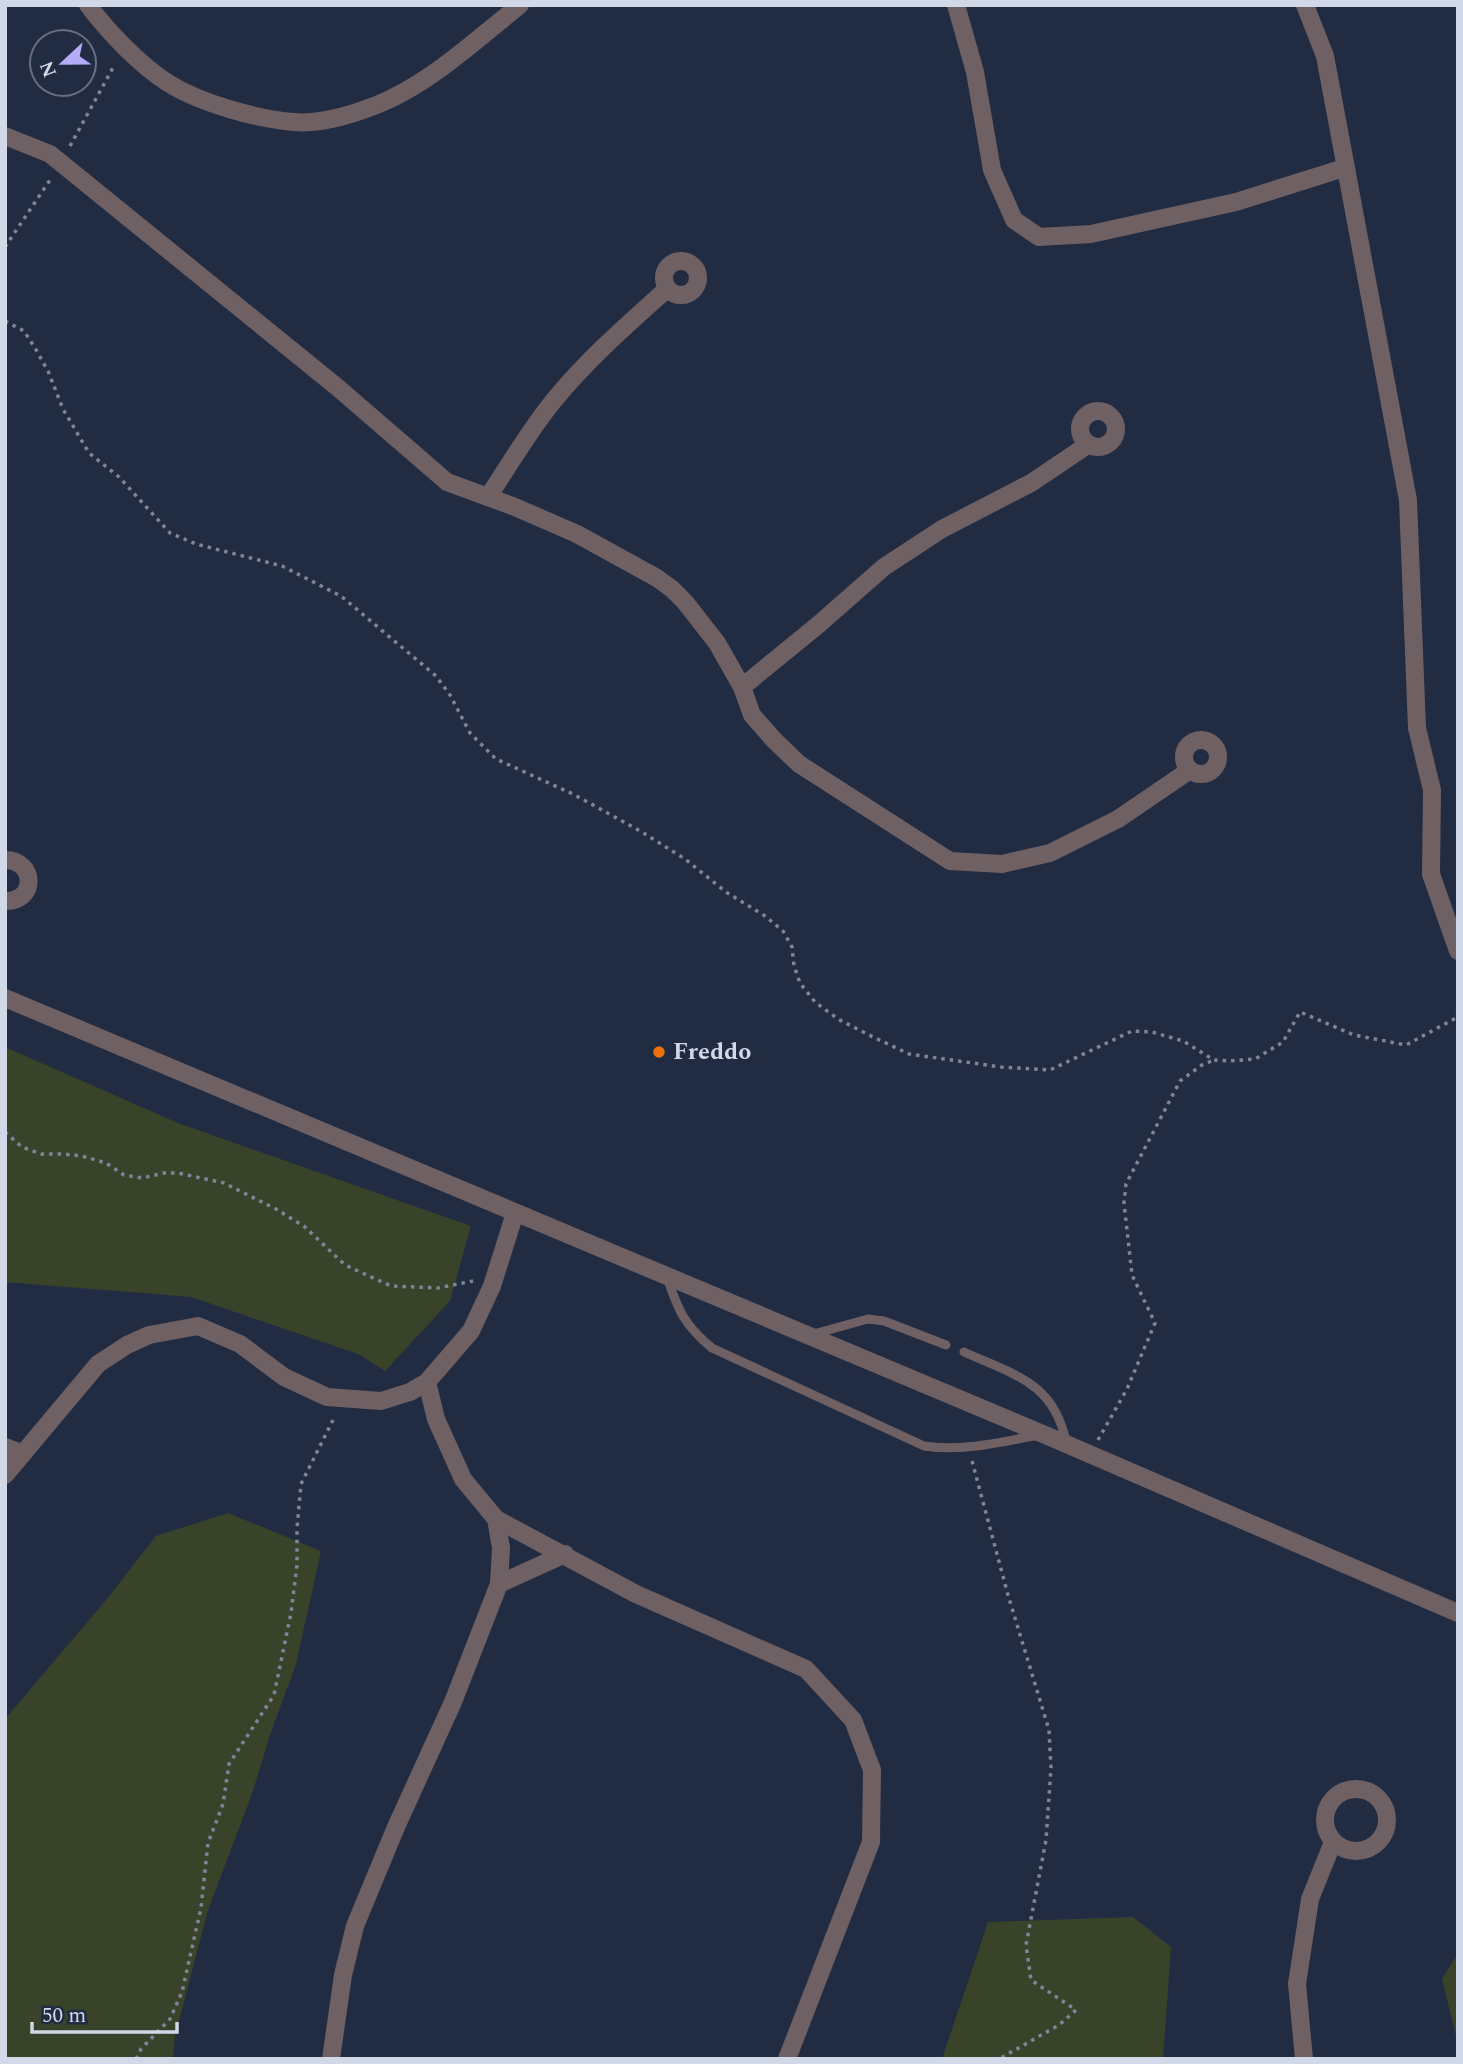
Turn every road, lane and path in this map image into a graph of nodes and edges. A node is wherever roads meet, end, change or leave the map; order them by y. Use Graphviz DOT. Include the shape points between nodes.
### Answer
graph roads {
  1 [pos="88,5"];
  2 [pos="520,5"];
  3 [pos="956,5"];
  4 [pos="1305,5"];
  5 [pos="5,136"];
  6 [pos="1344,168"];
  7 [pos="667,289"];
  8 [pos="5,321"];
  9 [pos="1089,444"];
  10 [pos="488,497"];
  11 [pos="742,687"];
  12 [pos="1190,770"];
  13 [pos="5,860"];
  14 [pos="5,901"];
  15 [pos="1458,951"];
  16 [pos="5,998"];
  17 [pos="1458,1012"];
  18 [pos="1214,1060"];
  19 [pos="5,1132"];
  20 [pos="515,1213"];
  21 [pos="666,1275"];
  22 [pos="492,1286"];
  23 [pos="809,1335"];
  24 [pos="946,1345"];
  25 [pos="964,1353"];
  26 [pos="427,1382"];
  27 [pos="344,1398"];
  28 [pos="1043,1434"];
  29 [pos="1066,1444"];
  30 [pos="5,1447"];
  31 [pos="969,1448"];
  32 [pos="23,1454"];
  33 [pos="1090,1454"];
  34 [pos="5,1475"];
  35 [pos="496,1519"];
  36 [pos="565,1554"];
  37 [pos="499,1584"];
  38 [pos="1458,1613"];
  39 [pos="1333,1842"];
  40 [pos="136,2059"];
  41 [pos="331,2059"];
  42 [pos="787,2059"];
  43 [pos="999,2059"];
  44 [pos="1304,2059"];
  1 -- 2 [label="street" via="125,47 168,83 231,111 296,123 343,116 386,101 430,77"];
  3 -- 6 [label="street" via="975,72 992,170 1014,220 1039,237 1091,234 1222,205"];
  4 -- 6 [label="street" via="1325,56"];
  5 -- 10 [label="street" via="50,154 447,482"];
  6 -- 15 [label="street" via="1408,500 1417,728 1432,790 1431,874"];
  7 -- 10 [label="street" via="569,382"];
  8 -- 18 [label="path" via="24,331 35,348 89,453 119,477 170,533 282,566 341,596 436,676 470,733 496,758 642,832 783,931 792,947 800,983 838,1019 909,1054 978,1065 1050,1070 1132,1031 1183,1041"];
  9 -- 11 [label="street" via="1031,483 942,529 884,567"];
  10 -- 11 [label="street" via="577,534 657,578 701,622"];
  11 -- 12 [label="street" via="752,715 799,764 950,861 1002,864 1050,853 1118,819"];
  13 -- 14 [label="street" via="23,865 29,884 22,896"];
  16 -- 20 [label="street"];
  17 -- 18 [label="path" via="1456,1018 1406,1045 1354,1035 1300,1012 1283,1042 1255,1059"];
  18 -- 33 [label="path" via="1180,1081 1126,1184 1132,1275 1155,1323 1127,1389"];
  19 -- 22 [label="path" via="22,1147 41,1154 82,1156 106,1163 124,1175 142,1178 178,1173 224,1183 305,1227 345,1265 391,1286 438,1288 475,1280"];
  20 -- 21 [label="street"];
  20 -- 22 [label="street"];
  21 -- 23 [label="street"];
  21 -- 31 [label="lane" via="692,1332 712,1348 924,1446"];
  22 -- 26 [label="street" via="471,1331"];
  23 -- 24 [label="lane" via="868,1319"];
  23 -- 28 [label="street"];
  25 -- 29 [label="lane" via="1039,1389 1062,1422"];
  26 -- 27 [label="street" via="381,1401"];
  26 -- 35 [label="street" via="436,1419 463,1479"];
  27 -- 32 [label="street" via="327,1397 284,1377 240,1344 198,1326 149,1335 98,1364"];
  27 -- 40 [label="path" via="302,1484 292,1601 274,1695 229,1764 223,1804 208,1843 201,1908 182,1992 170,2019"];
  28 -- 29 [label="street"];
  28 -- 31 [label="lane"];
  29 -- 33 [label="street"];
  30 -- 32 [label="street"];
  31 -- 43 [label="path" via="1049,1731 1046,1840 1026,1945 1031,1980 1076,2010 1059,2025"];
  32 -- 34 [label="street"];
  33 -- 38 [label="street"];
  35 -- 36 [label="street"];
  35 -- 37 [label="street" via="501,1548"];
  36 -- 37 [label="street"];
  36 -- 42 [label="street" via="636,1594 806,1668 853,1720 872,1770 871,1842"];
  37 -- 41 [label="street" via="355,1926"];
  39 -- 44 [label="street" via="1310,1899 1297,1983"];
}
